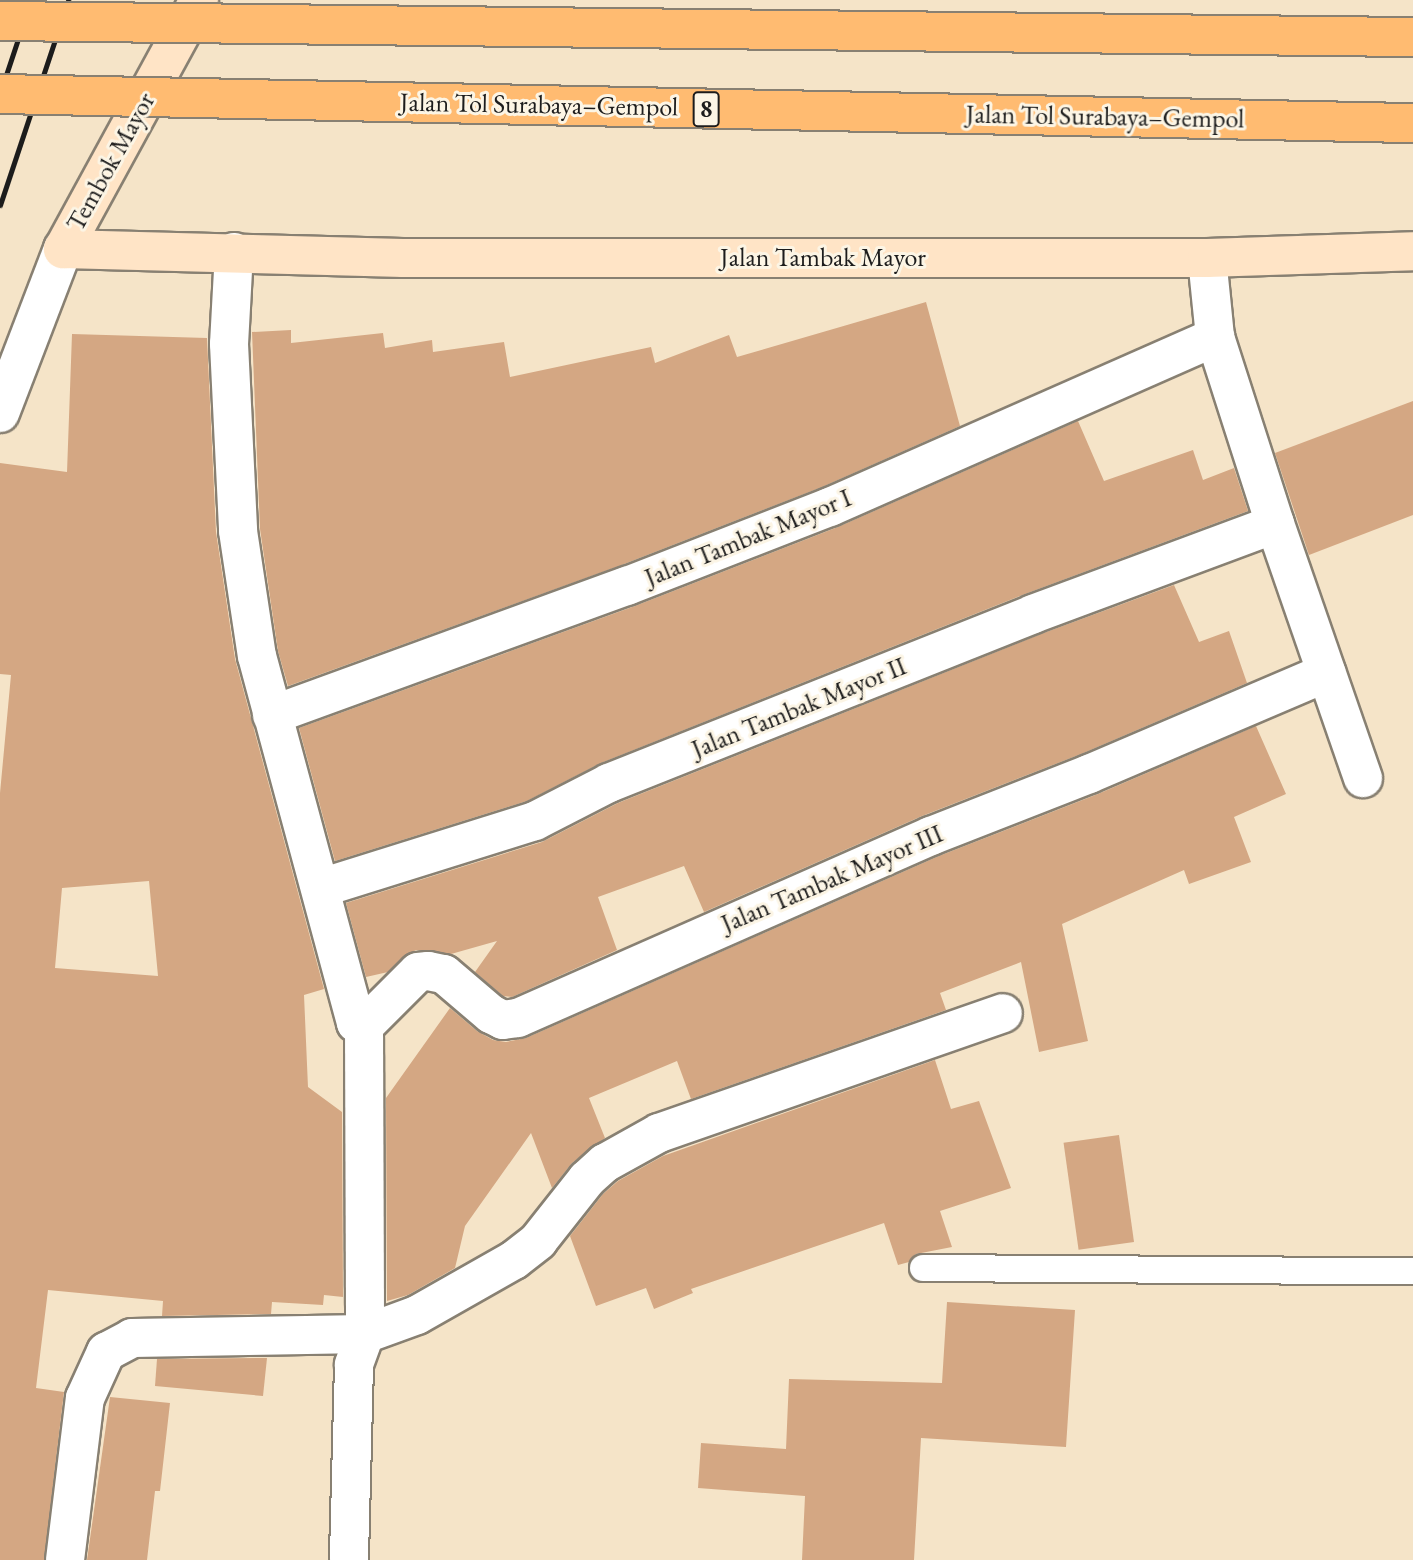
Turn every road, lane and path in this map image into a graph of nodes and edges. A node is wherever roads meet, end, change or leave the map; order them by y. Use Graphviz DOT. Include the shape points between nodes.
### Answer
graph roads {
  1 [pos="199,0"];
  2 [pos="0,21"];
  3 [pos="1413,37"];
  4 [pos="0,94"];
  5 [pos="1413,123"];
  6 [pos="63,248"];
  7 [pos="234,251"];
  8 [pos="1413,251"];
  9 [pos="1207,258"];
  10 [pos="1215,337"];
  11 [pos="0,413"];
  12 [pos="1275,524"];
  13 [pos="1326,673"];
  14 [pos="272,715"];
  15 [pos="1363,778"];
  16 [pos="321,888"];
  17 [pos="1003,1013"];
  18 [pos="364,1026"];
  19 [pos="923,1268"];
  20 [pos="1413,1270"];
  21 [pos="365,1335"];
  22 [pos="65,1560"];
  23 [pos="349,1560"];
  1 -- 6 [label="main road, Tembok Mayor"];
  2 -- 3 [label="highway, bridge"];
  4 -- 5 [label="highway, Jalan Tol Surabaya–Gempol / 8, bridge"];
  6 -- 7 [label="main road, Tembok Mayor"];
  6 -- 11 [label="street"];
  7 -- 9 [label="main road, Jalan Tambak Mayor" via="403,258"];
  7 -- 14 [label="street" via="229,344 238,531 257,656"];
  8 -- 9 [label="main road, Jalan Tambak Mayor"];
  9 -- 10 [label="street"];
  10 -- 12 [label="street"];
  10 -- 14 [label="street, Jalan Tambak Mayor I" via="830,507"];
  12 -- 13 [label="street"];
  12 -- 16 [label="street, Jalan Tambak Mayor II" via="1033,614 609,783 534,821"];
  13 -- 15 [label="street"];
  13 -- 18 [label="street, Jalan Tambak Mayor III" via="919,841 518,1018 503,1020 491,1014 444,974 428,971 418,972"];
  14 -- 16 [label="street"];
  16 -- 18 [label="street" via="356,1023"];
  17 -- 21 [label="street" via="659,1133 605,1163 538,1241 514,1259 417,1315"];
  18 -- 21 [label="street"];
  19 -- 20 [label="lane"];
  21 -- 22 [label="street" via="132,1338 106,1352 85,1398"];
  21 -- 23 [label="street" via="354,1365"];
}
